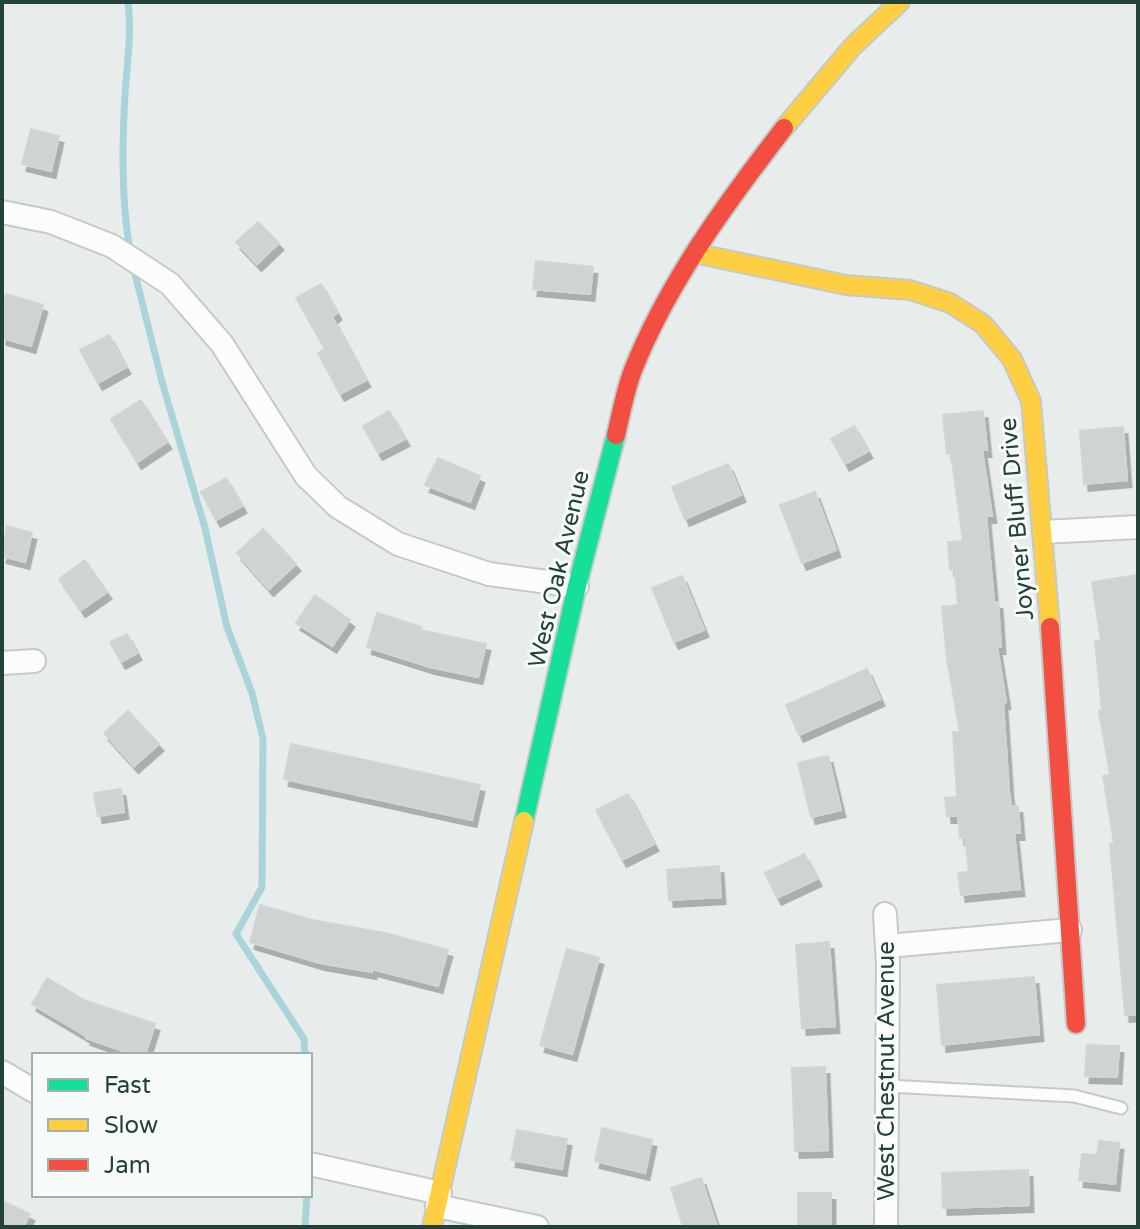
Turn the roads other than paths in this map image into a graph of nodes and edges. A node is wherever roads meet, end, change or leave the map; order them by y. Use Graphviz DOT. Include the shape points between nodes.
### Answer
graph roads {
  1 [pos="900,2"];
  2 [pos="2,212"];
  3 [pos="694,253"];
  4 [pos="1138,527"];
  5 [pos="1044,532"];
  6 [pos="577,586"];
  7 [pos="34,661"];
  8 [pos="2,663"];
  9 [pos="885,914"];
  10 [pos="1070,930"];
  11 [pos="887,946"];
  12 [pos="1076,1024"];
  13 [pos="2,1072"];
  14 [pos="888,1086"];
  15 [pos="32,1090"];
  16 [pos="1121,1108"];
  17 [pos="312,1165"];
  18 [pos="436,1209"];
  19 [pos="537,1227"];
  20 [pos="886,1227"];
  1 -- 3 [label="street, West Oak Avenue" via="809,96"];
  2 -- 6 [label="street" via="51,222 112,246 170,284 222,344 306,476 338,507 411,549 489,574"];
  3 -- 5 [label="street, Joyner Bluff Drive" via="846,285 910,290 950,303 983,324 1012,359 1031,401"];
  3 -- 6 [label="street, West Oak Avenue" via="632,372"];
  4 -- 5 [label="street"];
  5 -- 10 [label="street, Joyner Bluff Drive"];
  6 -- 18 [label="street, West Oak Avenue"];
  7 -- 8 [label="street"];
  9 -- 11 [label="street, West Chestnut Avenue"];
  10 -- 11 [label="street"];
  10 -- 12 [label="street, Joyner Bluff Drive"];
  11 -- 14 [label="street, West Chestnut Avenue"];
  13 -- 15 [label="street"];
  14 -- 16 [label="lane" via="1074,1096"];
  14 -- 20 [label="street, West Chestnut Avenue"];
  17 -- 18 [label="street"];
  18 -- 19 [label="street"];
}
